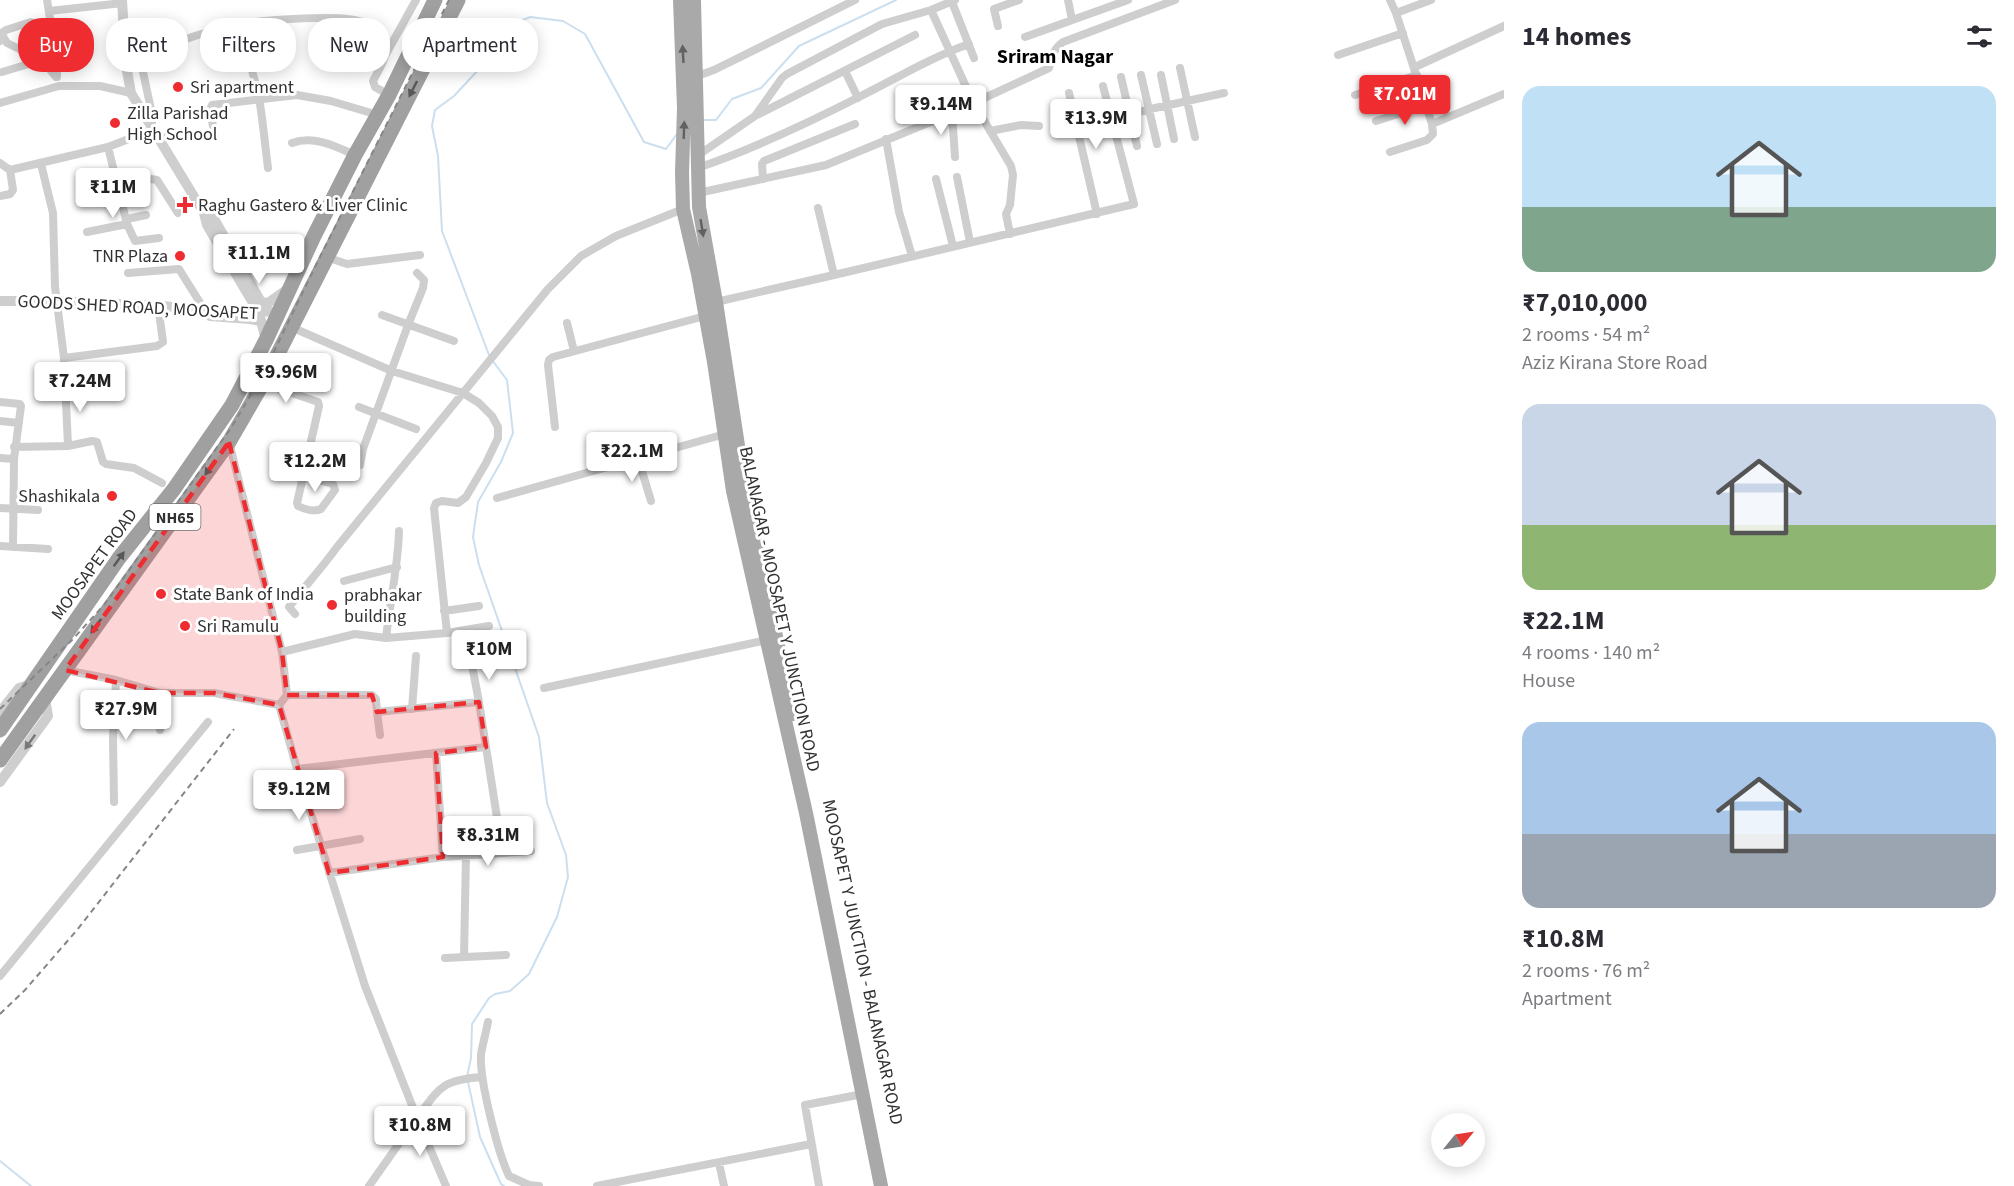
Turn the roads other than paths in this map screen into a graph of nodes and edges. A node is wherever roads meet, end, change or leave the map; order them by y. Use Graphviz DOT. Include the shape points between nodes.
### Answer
graph roads {
  1 [pos="47,0"];
  2 [pos="416,0"];
  3 [pos="435,0"];
  4 [pos="458,0"];
  5 [pos="680,0"];
  6 [pos="694,0"];
  7 [pos="855,0"];
  8 [pos="1019,0"];
  9 [pos="1068,0"];
  10 [pos="1128,0"];
  11 [pos="1175,0"];
  12 [pos="1390,0"];
  13 [pos="1431,0"];
  14 [pos="122,1"];
  15 [pos="953,1"];
  16 [pos="94,3"];
  17 [pos="1107,4"];
  18 [pos="931,10"];
  19 [pos="49,11"];
  20 [pos="1396,13"];
  21 [pos="50,18"];
  22 [pos="123,18"];
  23 [pos="1072,20"];
  24 [pos="18,25"];
  25 [pos="998,26"];
  26 [pos="1504,26"];
  27 [pos="1403,33"];
  28 [pos="1,35"];
  29 [pos="915,35"];
  30 [pos="1025,37"];
  31 [pos="969,44"];
  32 [pos="390,47"];
  33 [pos="18,48"];
  34 [pos="948,51"];
  35 [pos="1338,55"];
  36 [pos="974,58"];
  37 [pos="18,67"];
  38 [pos="1179,68"];
  39 [pos="845,71"];
  40 [pos="1416,71"];
  41 [pos="2,72"];
  42 [pos="51,72"];
  43 [pos="58,72"];
  44 [pos="127,72"];
  45 [pos="143,72"];
  46 [pos="252,72"];
  47 [pos="377,72"];
  48 [pos="1141,75"];
  49 [pos="1161,75"];
  50 [pos="697,76"];
  51 [pos="1121,78"];
  52 [pos="58,82"];
  53 [pos="1103,86"];
  54 [pos="131,93"];
  55 [pos="1069,93"];
  56 [pos="1224,93"];
  57 [pos="1504,94"];
  58 [pos="389,95"];
  59 [pos="1355,95"];
  60 [pos="259,98"];
  61 [pos="858,98"];
  62 [pos="1187,101"];
  63 [pos="973,102"];
  64 [pos="0,103"];
  65 [pos="1426,105"];
  66 [pos="1167,106"];
  67 [pos="691,109"];
  68 [pos="1149,109"];
  69 [pos="952,112"];
  70 [pos="1129,114"];
  71 [pos="378,115"];
  72 [pos="755,116"];
  73 [pos="1111,118"];
  74 [pos="1376,121"];
  75 [pos="855,124"];
  76 [pos="1432,124"];
  77 [pos="1077,125"];
  78 [pos="1040,126"];
  79 [pos="990,131"];
  80 [pos="155,134"];
  81 [pos="1195,137"];
  82 [pos="886,139"];
  83 [pos="1174,139"];
  84 [pos="292,143"];
  85 [pos="1157,144"];
  86 [pos="1137,146"];
  87 [pos="108,147"];
  88 [pos="1390,152"];
  89 [pos="355,155"];
  90 [pos="955,157"];
  91 [pos="697,158"];
  92 [pos="0,163"];
  93 [pos="41,164"];
  94 [pos="268,168"];
  95 [pos="10,170"];
  96 [pos="957,177"];
  97 [pos="763,179"];
  98 [pos="936,179"];
  99 [pos="117,187"];
  100 [pos="698,193"];
  101 [pos="88,194"];
  102 [pos="0,196"];
  103 [pos="818,208"];
  104 [pos="683,209"];
  105 [pos="178,213"];
  106 [pos="204,213"];
  107 [pos="1097,214"];
  108 [pos="147,215"];
  109 [pos="127,222"];
  110 [pos="87,232"];
  111 [pos="1010,234"];
  112 [pos="314,236"];
  113 [pos="159,238"];
  114 [pos="970,242"];
  115 [pos="953,246"];
  116 [pos="699,251"];
  117 [pos="328,254"];
  118 [pos="305,255"];
  119 [pos="420,255"];
  120 [pos="912,256"];
  121 [pos="128,273"];
  122 [pos="417,273"];
  123 [pos="834,275"];
  124 [pos="289,287"];
  125 [pos="0,301"];
  126 [pos="716,302"];
  127 [pos="59,304"];
  128 [pos="0,308"];
  129 [pos="204,309"];
  130 [pos="159,312"];
  131 [pos="277,312"];
  132 [pos="382,315"];
  133 [pos="255,316"];
  134 [pos="705,316"];
  135 [pos="567,323"];
  136 [pos="408,325"];
  137 [pos="291,327"];
  138 [pos="266,340"];
  139 [pos="454,341"];
  140 [pos="574,351"];
  141 [pos="64,358"];
  142 [pos="392,371"];
  143 [pos="263,383"];
  144 [pos="463,393"];
  145 [pos="0,402"];
  146 [pos="359,407"];
  147 [pos="377,413"];
  148 [pos="0,421"];
  149 [pos="19,423"];
  150 [pos="555,426"];
  151 [pos="416,429"];
  152 [pos="725,434"];
  153 [pos="229,442"];
  154 [pos="68,446"];
  155 [pos="15,447"];
  156 [pos="0,458"];
  157 [pos="638,458"];
  158 [pos="14,459"];
  159 [pos="360,465"];
  160 [pos="302,475"];
  161 [pos="162,483"];
  162 [pos="497,498"];
  163 [pos="651,501"];
  164 [pos="0,508"];
  165 [pos="13,509"];
  166 [pos="38,510"];
  167 [pos="399,531"];
  168 [pos="0,546"];
  169 [pos="13,547"];
  170 [pos="48,549"];
  171 [pos="397,567"];
  172 [pos="344,581"];
  173 [pos="479,606"];
  174 [pos="444,612"];
  175 [pos="295,614"];
  176 [pos="489,626"];
  177 [pos="447,633"];
  178 [pos="386,638"];
  179 [pos="767,640"];
  180 [pos="282,652"];
  181 [pos="416,656"];
  182 [pos="472,665"];
  183 [pos="64,670"];
  184 [pos="116,680"];
  185 [pos="544,688"];
  186 [pos="160,693"];
  187 [pos="286,695"];
  188 [pos="45,698"];
  189 [pos="479,702"];
  190 [pos="279,705"];
  191 [pos="412,709"];
  192 [pos="377,712"];
  193 [pos="3,720"];
  194 [pos="208,722"];
  195 [pos="160,730"];
  196 [pos="380,735"];
  197 [pos="486,747"];
  198 [pos="436,753"];
  199 [pos="0,760"];
  200 [pos="297,769"];
  201 [pos="0,782"];
  202 [pos="114,802"];
  203 [pos="498,824"];
  204 [pos="360,838"];
  205 [pos="320,846"];
  206 [pos="297,850"];
  207 [pos="531,851"];
  208 [pos="466,855"];
  209 [pos="443,857"];
  210 [pos="329,873"];
  211 [pos="506,955"];
  212 [pos="464,957"];
  213 [pos="445,958"];
  214 [pos="0,976"];
  215 [pos="488,1022"];
  216 [pos="482,1077"];
  217 [pos="863,1094"];
  218 [pos="417,1118"];
  219 [pos="811,1144"];
  220 [pos="719,1163"];
  221 [pos="618,1184"];
  222 [pos="369,1186"];
  223 [pos="446,1186"];
  224 [pos="539,1186"];
  225 [pos="597,1186"];
  226 [pos="724,1186"];
  227 [pos="819,1186"];
  228 [pos="881,1186"];
  229 [pos="890,1186"];
  1 -- 19 [label="street"];
  2 -- 32 [label="street"];
  3 -- 58 [label="highway, NH65"];
  4 -- 117 [label="highway, NH65, one-way"];
  67 -- 5 [label="main road, BALANAGAR - MOOSAPET Y JUNCTION ROAD, one-way"];
  6 -- 50 [label="main road, MOOSAPET Y JUNCTION - BALANAGAR ROAD"];
  7 -- 50 [label="street"];
  8 -- 25 [label="street" via="994,9"];
  9 -- 23 [label="street"];
  10 -- 17 [label="street"];
  11 -- 63 [label="street" via="1063,42 1053,51 1049,68"];
  12 -- 20 [label="street"];
  13 -- 20 [label="street"];
  14 -- 16 [label="street"];
  14 -- 22 [label="street"];
  15 -- 18 [label="street"];
  15 -- 31 [label="street"];
  16 -- 19 [label="street"];
  17 -- 23 [label="street"];
  18 -- 34 [label="street"];
  18 -- 72 [label="street" via="882,24 787,74"];
  19 -- 21 [label="street"];
  20 -- 27 [label="street"];
  23 -- 30 [label="street"];
  24 -- 28 [label="street"];
  26 -- 40 [label="street"];
  27 -- 35 [label="street"];
  27 -- 40 [label="street"];
  28 -- 33 [label="street"];
  29 -- 39 [label="street"];
  31 -- 34 [label="street"];
  31 -- 36 [label="street"];
  34 -- 61 [label="street"];
  34 -- 63 [label="street"];
  37 -- 41 [label="street"];
  38 -- 62 [label="street"];
  39 -- 61 [label="street"];
  39 -- 72 [label="street"];
  40 -- 59 [label="street"];
  40 -- 65 [label="street"];
  42 -- 52 [label="street"];
  43 -- 52 [label="street"];
  44 -- 54 [label="street"];
  45 -- 80 [label="street"];
  46 -- 60 [label="street"];
  47 -- 58 [label="street" via="375,87"];
  48 -- 68 [label="street"];
  49 -- 66 [label="street"];
  50 -- 67 [label="main road, MOOSAPET Y JUNCTION - BALANAGAR ROAD"];
  51 -- 70 [label="street"];
  52 -- 54 [label="street"];
  52 -- 64 [label="street"];
  53 -- 73 [label="street"];
  54 -- 80 [label="street"];
  55 -- 77 [label="street"];
  56 -- 62 [label="street"];
  57 -- 76 [label="street"];
  58 -- 71 [label="highway, NH65"];
  60 -- 71 [label="street" via="297,95"];
  60 -- 80 [label="street" via="212,105 214,137"];
  60 -- 94 [label="street"];
  61 -- 91 [label="street" via="749,150"];
  62 -- 66 [label="street"];
  62 -- 81 [label="street"];
  63 -- 69 [label="street"];
  63 -- 79 [label="street"];
  65 -- 74 [label="street"];
  65 -- 76 [label="street"];
  66 -- 68 [label="street"];
  66 -- 83 [label="street"];
  67 -- 91 [label="main road, MOOSAPET Y JUNCTION - BALANAGAR ROAD"];
  104 -- 67 [label="main road, BALANAGAR - MOOSAPET Y JUNCTION ROAD, one-way" via="683,152"];
  68 -- 70 [label="street"];
  68 -- 85 [label="street"];
  69 -- 82 [label="street"];
  69 -- 90 [label="street"];
  70 -- 73 [label="street"];
  70 -- 86 [label="street"];
  71 -- 89 [label="highway, NH65"];
  72 -- 91 [label="street"];
  73 -- 77 [label="street"];
  73 -- 107 [label="street" via="1134,204"];
  75 -- 97 [label="street" via="765,161"];
  76 -- 88 [label="street" via="1433,134 1427,140"];
  77 -- 107 [label="street"];
  78 -- 79 [label="street"];
  79 -- 111 [label="street" via="1013,174 1006,214"];
  80 -- 87 [label="street"];
  80 -- 106 [label="street"];
  82 -- 97 [label="street" via="826,165"];
  82 -- 120 [label="street" via="899,212"];
  84 -- 89 [label="street" via="330,142"];
  87 -- 93 [label="street"];
  87 -- 99 [label="street"];
  89 -- 112 [label="highway, NH65"];
  91 -- 100 [label="main road, MOOSAPET Y JUNCTION - BALANAGAR ROAD"];
  92 -- 95 [label="street"];
  93 -- 95 [label="street"];
  93 -- 127 [label="street" via="53,213"];
  95 -- 102 [label="street" via="13,190"];
  96 -- 114 [label="street"];
  97 -- 100 [label="street"];
  98 -- 115 [label="street"];
  99 -- 101 [label="street"];
  99 -- 105 [label="street" via="157,180"];
  99 -- 109 [label="street"];
  100 -- 116 [label="main road, MOOSAPET Y JUNCTION - BALANAGAR ROAD, one-way"];
  103 -- 123 [label="street"];
  104 -- 116 [label="main road, BALANAGAR - MOOSAPET Y JUNCTION ROAD"];
  104 -- 144 [label="street" via="616,236 581,256 548,289"];
  106 -- 124 [label="street" via="213,217 261,302 268,303"];
  106 -- 133 [label="street"];
  107 -- 111 [label="street"];
  108 -- 109 [label="street"];
  109 -- 110 [label="street"];
  109 -- 113 [label="street" via="135,241"];
  111 -- 114 [label="street"];
  112 -- 117 [label="highway" via="326,246"];
  112 -- 118 [label="highway, NH65"];
  114 -- 115 [label="street"];
  115 -- 120 [label="street"];
  116 -- 126 [label="main road, MOOSAPET Y JUNCTION - BALANAGAR ROAD"];
  116 -- 134 [label="main road, BALANAGAR - MOOSAPET Y JUNCTION ROAD"];
  117 -- 118 [label="highway"];
  117 -- 119 [label="street" via="347,264"];
  117 -- 137 [label="highway, NH65"];
  118 -- 124 [label="highway, NH65"];
  120 -- 123 [label="street"];
  121 -- 129 [label="street" via="179,269"];
  122 -- 136 [label="street" via="424,280 423,288"];
  123 -- 126 [label="street"];
  124 -- 131 [label="highway, NH65"];
  125 -- 127 [label="street, GOODS SHED ROAD, MOOSAPET"];
  126 -- 229 [label="main road, MOOSAPET Y JUNCTION - BALANAGAR ROAD" via="747,504"];
  127 -- 128 [label="street, GOODS SHED ROAD, MOOSAPET"];
  127 -- 129 [label="street, GOODS SHED ROAD, MOOSAPET"];
  127 -- 130 [label="street, GOODS SHED ROAD, MOOSAPET"];
  127 -- 141 [label="street"];
  129 -- 133 [label="street, GOODS SHED ROAD, MOOSAPET"];
  130 -- 133 [label="street, GOODS SHED ROAD, MOOSAPET"];
  130 -- 141 [label="street" via="163,342 157,346"];
  131 -- 133 [label="street, GOODS SHED ROAD, MOOSAPET"];
  131 -- 138 [label="highway, MOOSAPET ROAD / NH65"];
  132 -- 136 [label="street"];
  133 -- 138 [label="street, GOODS SHED ROAD, MOOSAPET"];
  134 -- 140 [label="street"];
  134 -- 152 [label="main road, BALANAGAR - MOOSAPET Y JUNCTION ROAD"];
  135 -- 140 [label="street"];
  136 -- 139 [label="street"];
  136 -- 142 [label="street"];
  137 -- 142 [label="street"];
  137 -- 143 [label="highway, NH65"];
  193 -- 138 [label="highway, MOOSAPET ROAD / NH65, one-way" via="224,418"];
  140 -- 150 [label="street" via="549,360"];
  141 -- 154 [label="street"];
  142 -- 144 [label="street"];
  142 -- 147 [label="street"];
  143 -- 153 [label="highway, NH65"];
  143 -- 160 [label="street" via="318,402"];
  144 -- 174 [label="street" via="492,416 498,438 462,502 442,501 434,508"];
  144 -- 175 [label="street" via="300,592 289,607"];
  145 -- 149 [label="street" via="20,404"];
  146 -- 147 [label="street"];
  147 -- 151 [label="street"];
  147 -- 159 [label="street"];
  148 -- 149 [label="street"];
  149 -- 155 [label="street"];
  152 -- 157 [label="street"];
  152 -- 179 [label="main road, BALANAGAR - MOOSAPET Y JUNCTION ROAD" via="733,490"];
  153 -- 180 [label="street"];
  153 -- 183 [label="highway, NH65, one-way"];
  154 -- 155 [label="street"];
  154 -- 161 [label="street" via="97,442 103,462 134,468"];
  155 -- 158 [label="street"];
  156 -- 158 [label="street"];
  157 -- 162 [label="street"];
  157 -- 163 [label="street"];
  158 -- 165 [label="street"];
  160 -- 160 [label="street" via="298,506 321,509 335,486"];
  164 -- 165 [label="street"];
  165 -- 166 [label="street"];
  165 -- 169 [label="street"];
  167 -- 171 [label="street"];
  168 -- 169 [label="street"];
  169 -- 170 [label="street"];
  171 -- 172 [label="street"];
  171 -- 178 [label="street"];
  173 -- 174 [label="street"];
  174 -- 177 [label="street"];
  176 -- 177 [label="street"];
  177 -- 178 [label="street"];
  178 -- 180 [label="street" via="355,634"];
  179 -- 185 [label="street"];
  179 -- 217 [label="main road, BALANAGAR - MOOSAPET Y JUNCTION ROAD"];
  180 -- 187 [label="street"];
  181 -- 191 [label="street"];
  182 -- 189 [label="street"];
  183 -- 184 [label="street"];
  183 -- 188 [label="highway, NH65"];
  184 -- 186 [label="street"];
  184 -- 202 [label="street"];
  186 -- 190 [label="street" via="214,693"];
  186 -- 195 [label="street"];
  187 -- 190 [label="street"];
  187 -- 192 [label="street" via="372,695"];
  188 -- 199 [label="highway, NH65"];
  188 -- 201 [label="street, one-way" via="48,716"];
  189 -- 191 [label="street"];
  189 -- 197 [label="street"];
  190 -- 200 [label="street"];
  191 -- 192 [label="street"];
  192 -- 196 [label="street"];
  194 -- 214 [label="street"];
  197 -- 198 [label="street"];
  197 -- 203 [label="street"];
  198 -- 200 [label="street"];
  198 -- 209 [label="street"];
  200 -- 205 [label="street"];
  204 -- 205 [label="street"];
  205 -- 206 [label="street"];
  205 -- 210 [label="street"];
  207 -- 208 [label="street"];
  208 -- 209 [label="street"];
  208 -- 212 [label="street"];
  209 -- 210 [label="street"];
  210 -- 218 [label="street" via="365,986"];
  211 -- 212 [label="street"];
  212 -- 213 [label="street"];
  215 -- 216 [label="street" via="481,1055"];
  216 -- 218 [label="street" via="456,1080 437,1090"];
  216 -- 224 [label="street" via="501,1162 509,1176"];
  217 -- 219 [label="street" via="805,1105"];
  217 -- 228 [label="main road, BALANAGAR - MOOSAPET Y JUNCTION ROAD"];
  218 -- 222 [label="street"];
  218 -- 223 [label="street"];
  219 -- 220 [label="street"];
  219 -- 227 [label="street"];
  220 -- 221 [label="street"];
  220 -- 226 [label="street"];
  221 -- 225 [label="street"];
}
